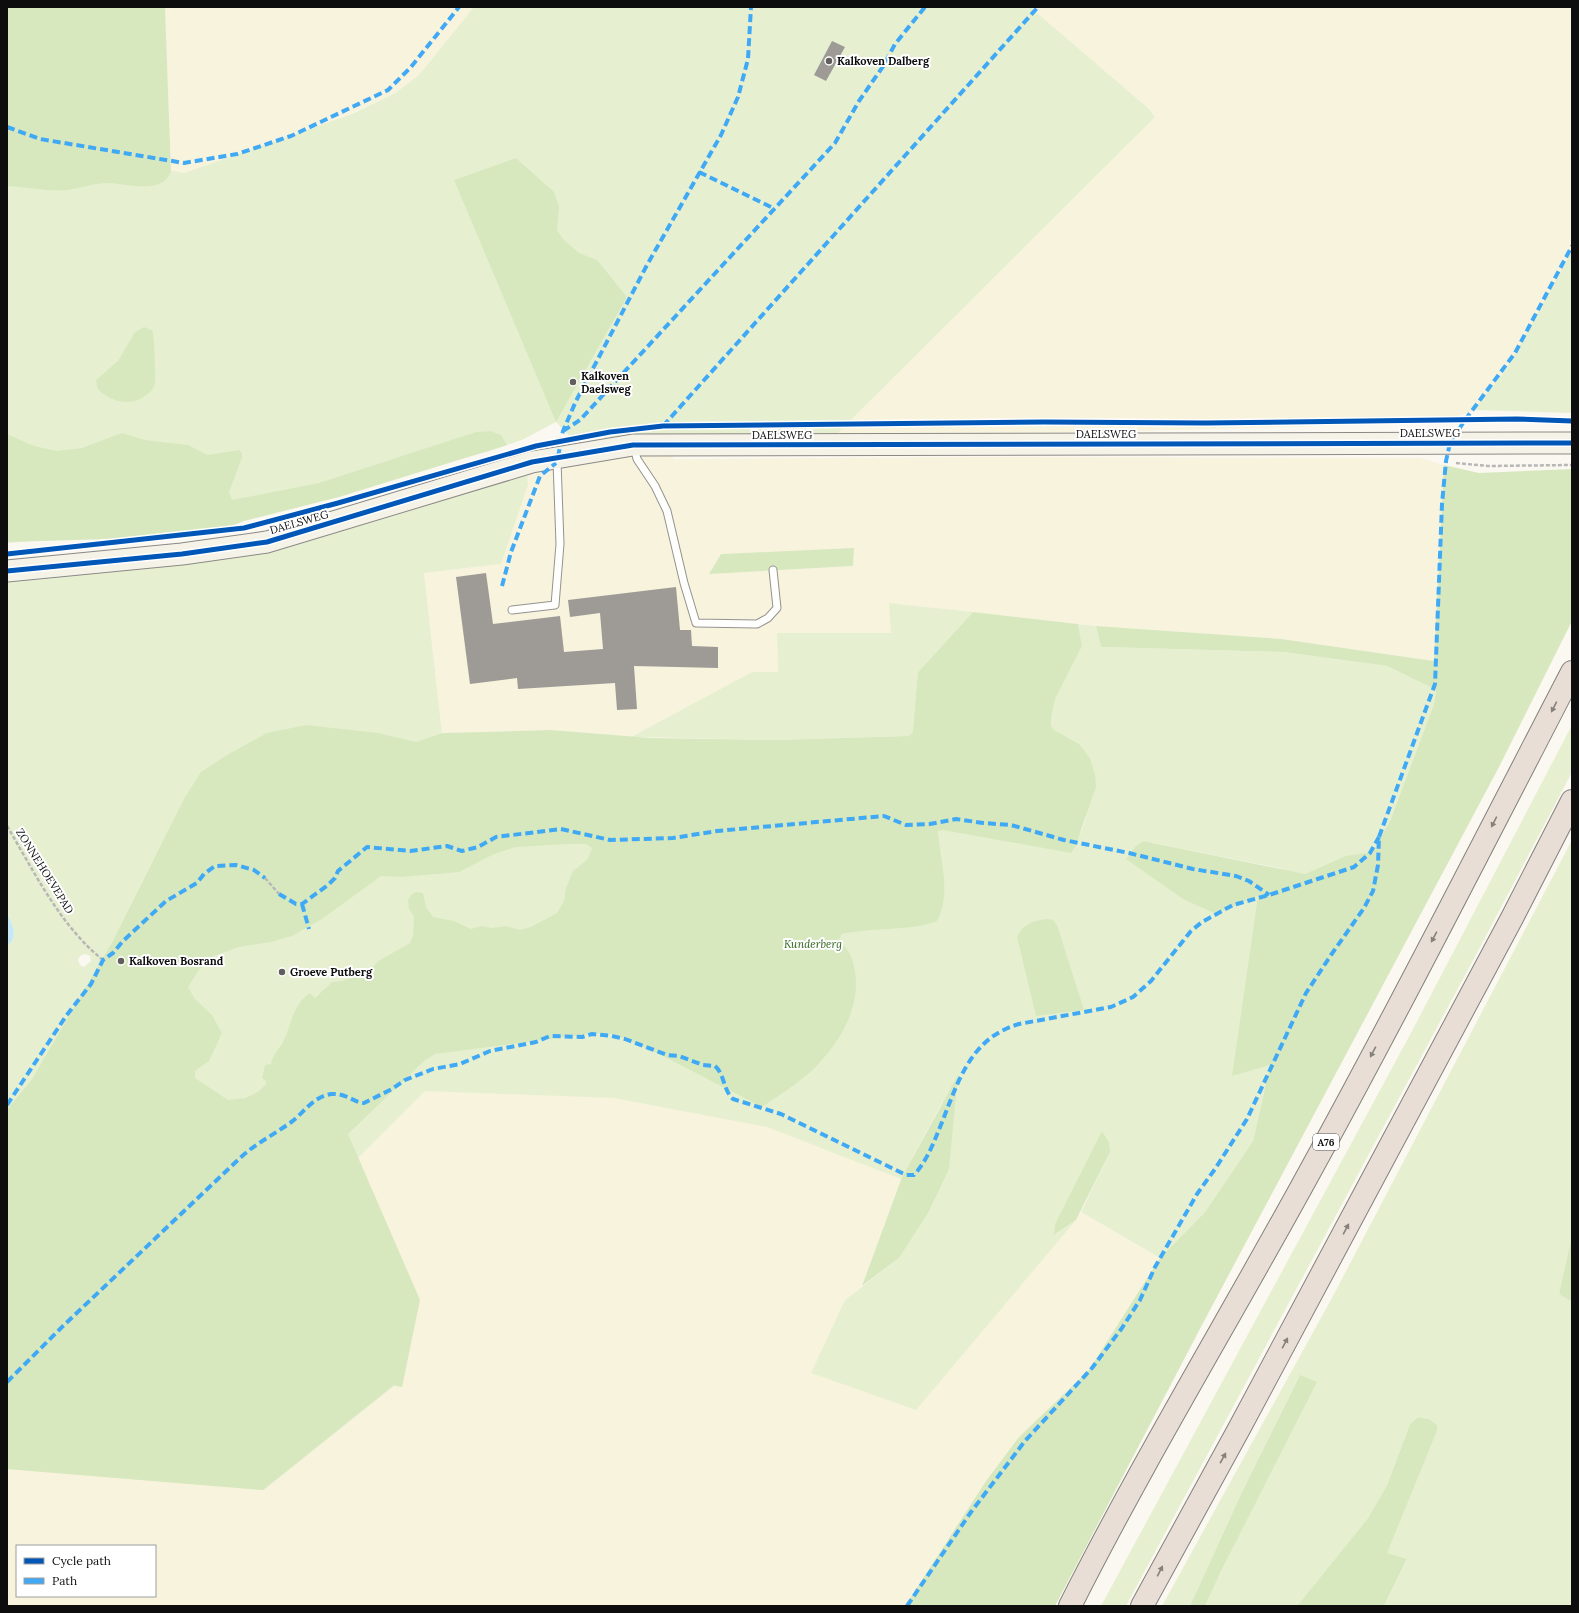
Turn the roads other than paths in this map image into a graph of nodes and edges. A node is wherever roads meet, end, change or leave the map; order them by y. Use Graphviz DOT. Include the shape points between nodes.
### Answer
graph roads {
  1 [pos="1572,443"];
  2 [pos="633,445"];
  3 [pos="558,457"];
  4 [pos="773,570"];
  5 [pos="7,571"];
  6 [pos="512,610"];
  7 [pos="1572,672"];
  8 [pos="1572,801"];
  9 [pos="1070,1606"];
  10 [pos="1142,1606"];
  1 -- 2 [label="street, DAELSWEG"];
  2 -- 3 [label="street, DAELSWEG"];
  2 -- 4 [label="lane" via="637,460 655,486 667,510 696,623 750,625 763,622 777,608"];
  3 -- 5 [label="street, DAELSWEG" via="515,466 267,542 189,553"];
  3 -- 6 [label="lane" via="556,463 560,544 555,605"];
  7 -- 9 [label="highway, A76, one-way" via="1302,1185 1168,1423"];
  10 -- 8 [label="highway, one-way" via="1494,953"];
}
